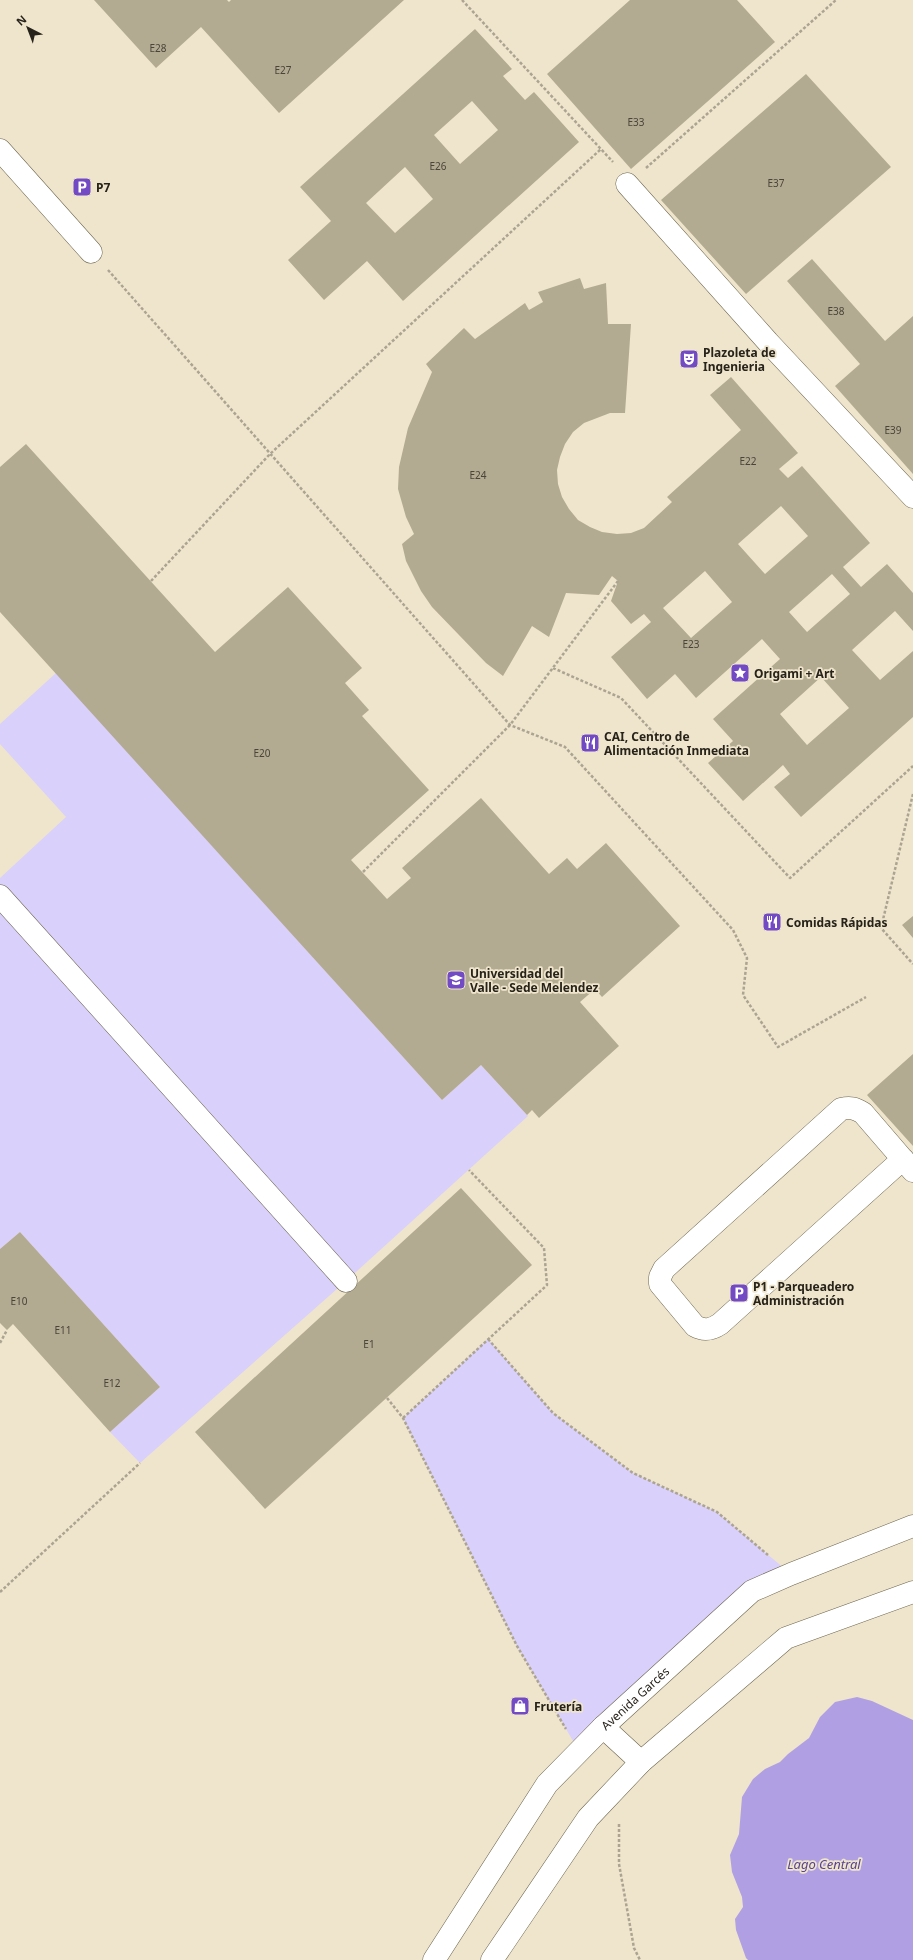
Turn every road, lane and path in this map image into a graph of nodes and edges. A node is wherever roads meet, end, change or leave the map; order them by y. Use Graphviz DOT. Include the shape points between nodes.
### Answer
graph roads {
  1 [pos="462,0"];
  2 [pos="836,0"];
  3 [pos="0,150"];
  4 [pos="601,150"];
  5 [pos="629,182"];
  6 [pos="91,252"];
  7 [pos="270,454"];
  8 [pos="913,497"];
  9 [pos="151,581"];
  10 [pos="618,582"];
  11 [pos="554,668"];
  12 [pos="510,725"];
  13 [pos="913,766"];
  14 [pos="913,794"];
  15 [pos="363,872"];
  16 [pos="0,896"];
  17 [pos="913,964"];
  18 [pos="866,997"];
  19 [pos="908,1165"];
  20 [pos="469,1170"];
  21 [pos="346,1281"];
  22 [pos="6,1330"];
  23 [pos="488,1339"];
  24 [pos="0,1342"];
  25 [pos="387,1398"];
  26 [pos="403,1418"];
  27 [pos="140,1463"];
  28 [pos="913,1526"];
  29 [pos="791,1574"];
  30 [pos="0,1592"];
  31 [pos="913,1592"];
  32 [pos="603,1727"];
  33 [pos="579,1752"];
  34 [pos="641,1762"];
  35 [pos="618,1786"];
  36 [pos="434,1960"];
  37 [pos="492,1960"];
  38 [pos="640,1960"];
  1 -- 4 [label="path"];
  2 -- 5 [label="path"];
  3 -- 6 [label="street"];
  4 -- 5 [label="path"];
  4 -- 7 [label="path"];
  5 -- 8 [label="street" via="768,342"];
  6 -- 7 [label="path"];
  7 -- 9 [label="path"];
  7 -- 12 [label="path"];
  10 -- 11 [label="path"];
  11 -- 12 [label="path"];
  11 -- 13 [label="path" via="622,698 790,878"];
  12 -- 15 [label="path"];
  12 -- 18 [label="path" via="565,747 733,930 747,958 743,995 778,1047"];
  14 -- 17 [label="path" via="881,928"];
  16 -- 21 [label="street"];
  19 -- 19 [label="street" via="863,1113 856,1108 841,1109 664,1269 660,1284 695,1326 702,1330 712,1329"];
  20 -- 23 [label="path" via="544,1248 547,1285"];
  22 -- 24 [label="path"];
  23 -- 26 [label="path"];
  23 -- 29 [label="path" via="553,1413 633,1473 717,1512"];
  25 -- 26 [label="path"];
  26 -- 33 [label="path" via="517,1646"];
  27 -- 30 [label="path"];
  28 -- 29 [label="street, Avenida Garcés"];
  29 -- 32 [label="street, Avenida Garcés" via="752,1591"];
  31 -- 34 [label="street" via="786,1638"];
  32 -- 33 [label="street, Avenida Garcés"];
  32 -- 34 [label="street"];
  33 -- 36 [label="street, Avenida Garcés" via="547,1784"];
  34 -- 35 [label="street"];
  35 -- 37 [label="street" via="588,1818"];
  35 -- 38 [label="path" via="622,1804 619,1864 634,1948"];
}
